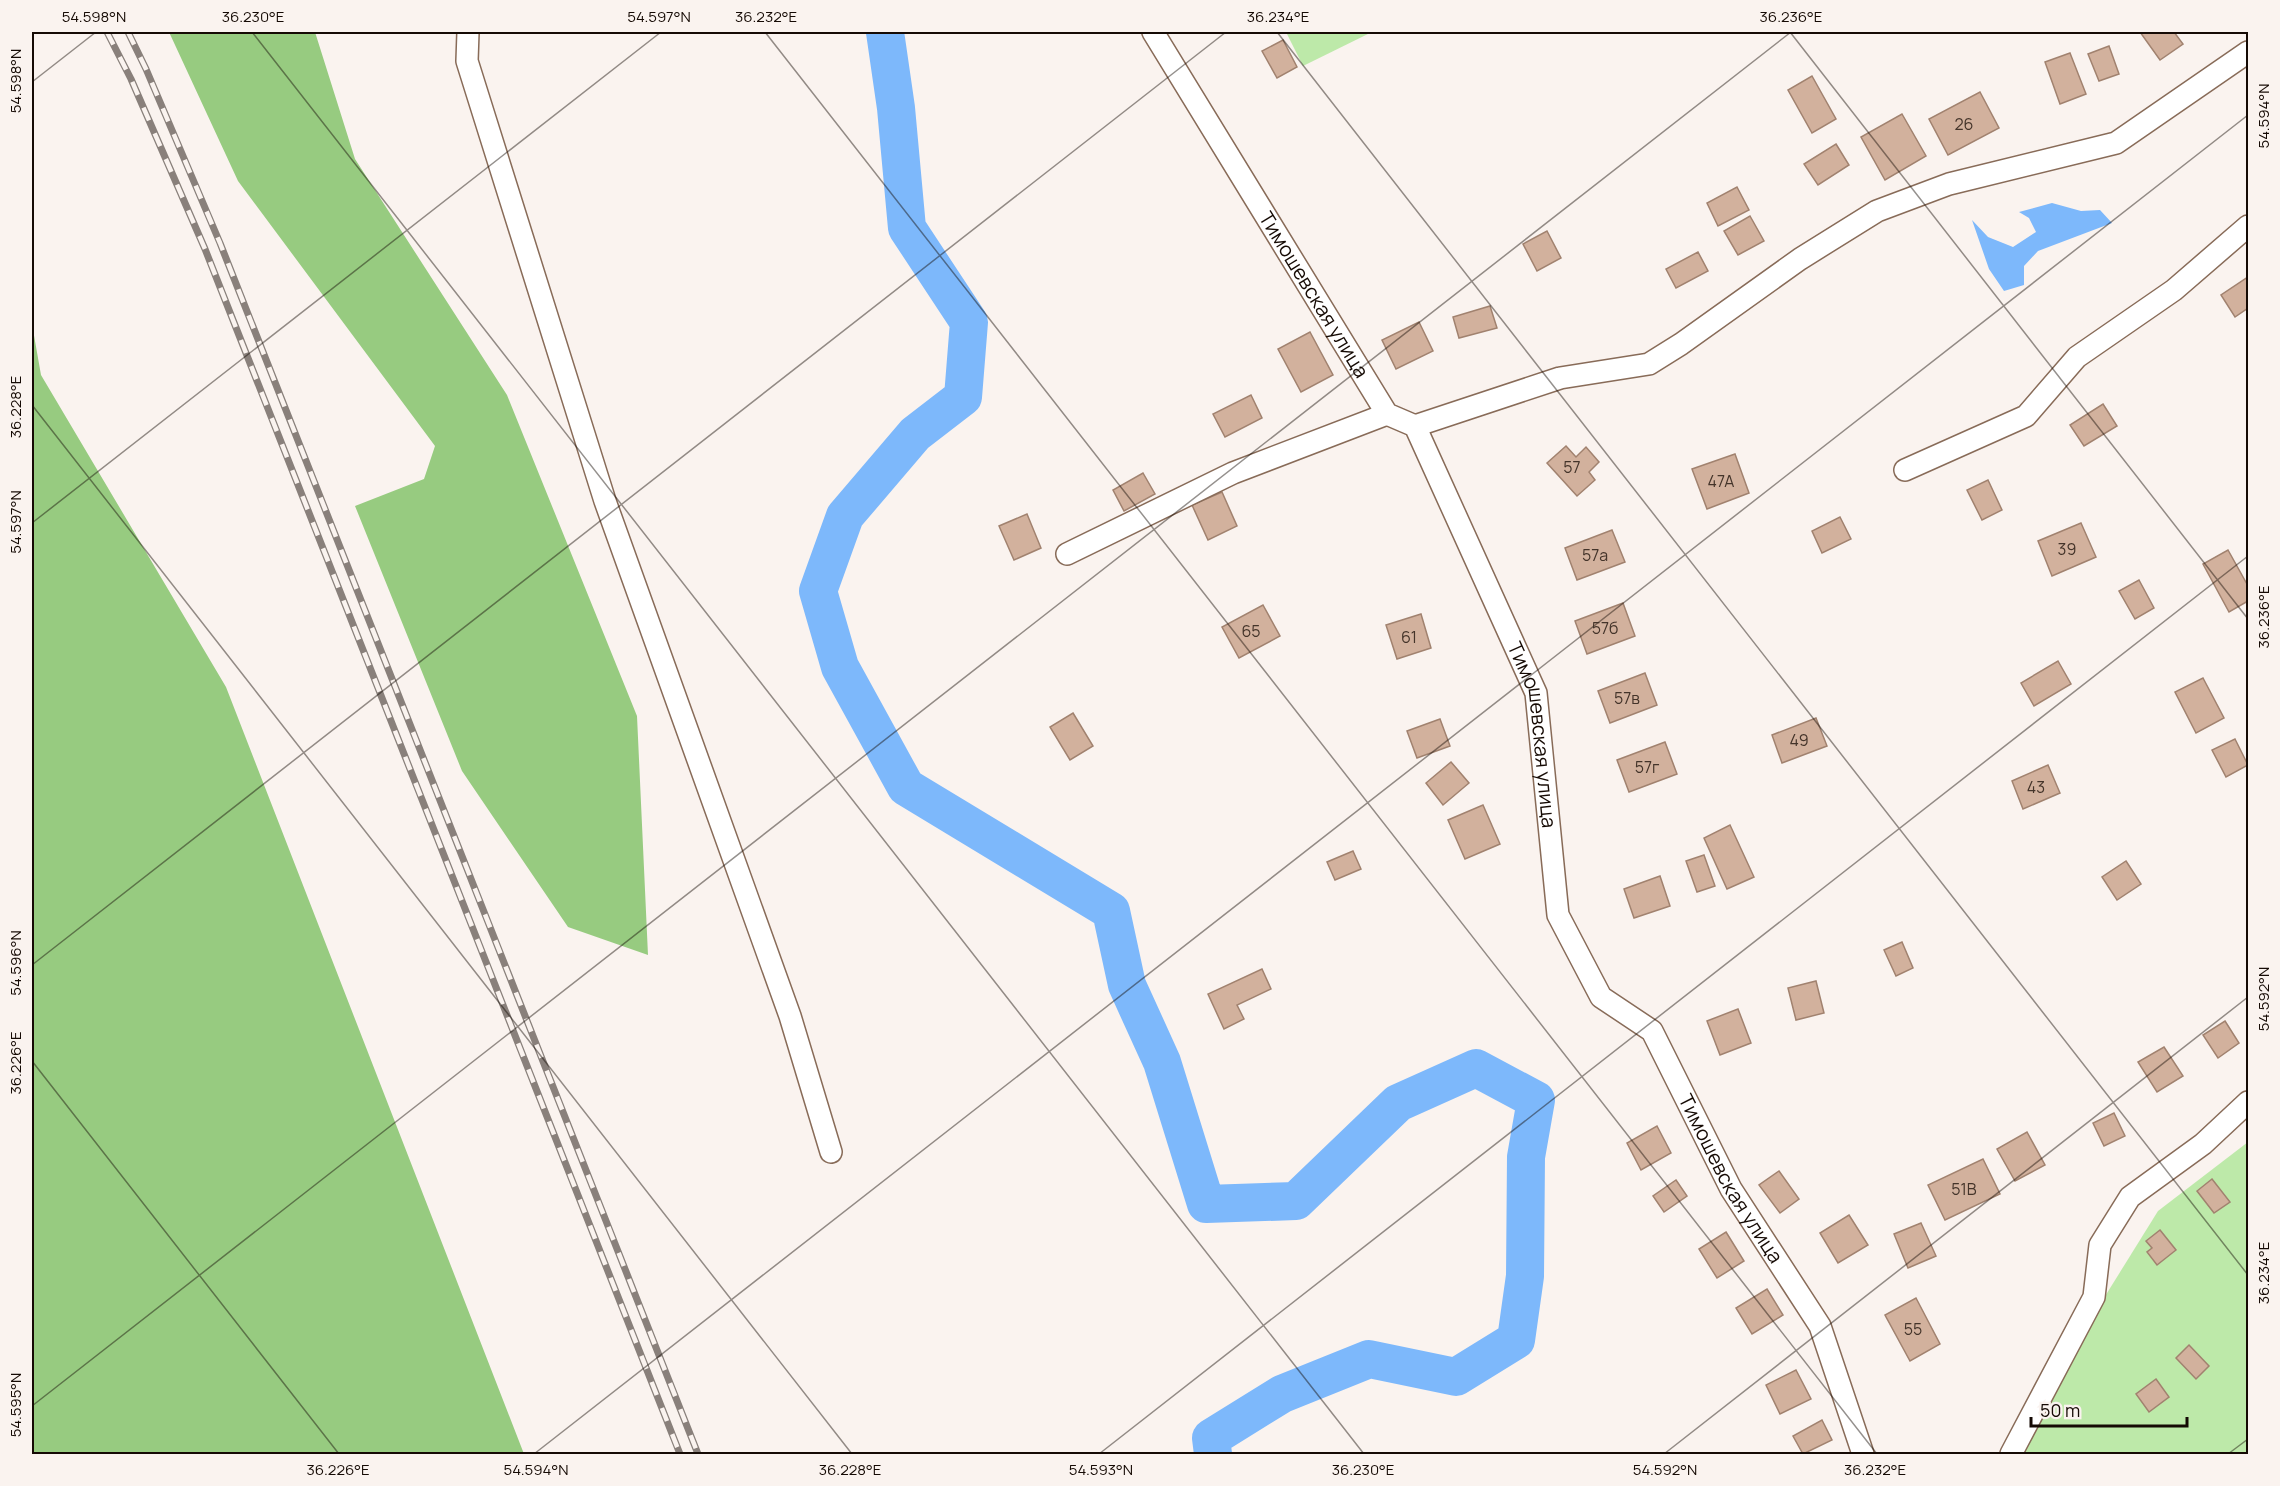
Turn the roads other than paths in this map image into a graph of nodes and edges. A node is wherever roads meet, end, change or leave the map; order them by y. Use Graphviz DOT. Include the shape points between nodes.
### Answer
graph roads {
  1 [pos="468,32"];
  2 [pos="1153,32"];
  3 [pos="2248,52"];
  4 [pos="2248,226"];
  5 [pos="1387,414"];
  6 [pos="1415,426"];
  7 [pos="1905,470"];
  8 [pos="1067,554"];
  9 [pos="2248,1102"];
  10 [pos="831,1152"];
  11 [pos="1863,1455"];
  12 [pos="2011,1455"];
  1 -- 10 [label="street" via="467,61 605,501 790,1016"];
  2 -- 5 [label="street, Тимошевская улица"];
  3 -- 6 [label="street" via="2116,143 1949,184 1877,211 1800,259 1649,364 1560,378"];
  4 -- 7 [label="street" via="2174,290 2077,357 2026,416"];
  5 -- 6 [label="street"];
  5 -- 8 [label="street" via="1233,472"];
  6 -- 11 [label="street, Тимошевская улица" via="1536,693 1558,915 1601,997 1652,1030 1731,1189 1820,1326"];
  9 -- 12 [label="street" via="2203,1144 2130,1197 2100,1245 2094,1297"];
}
